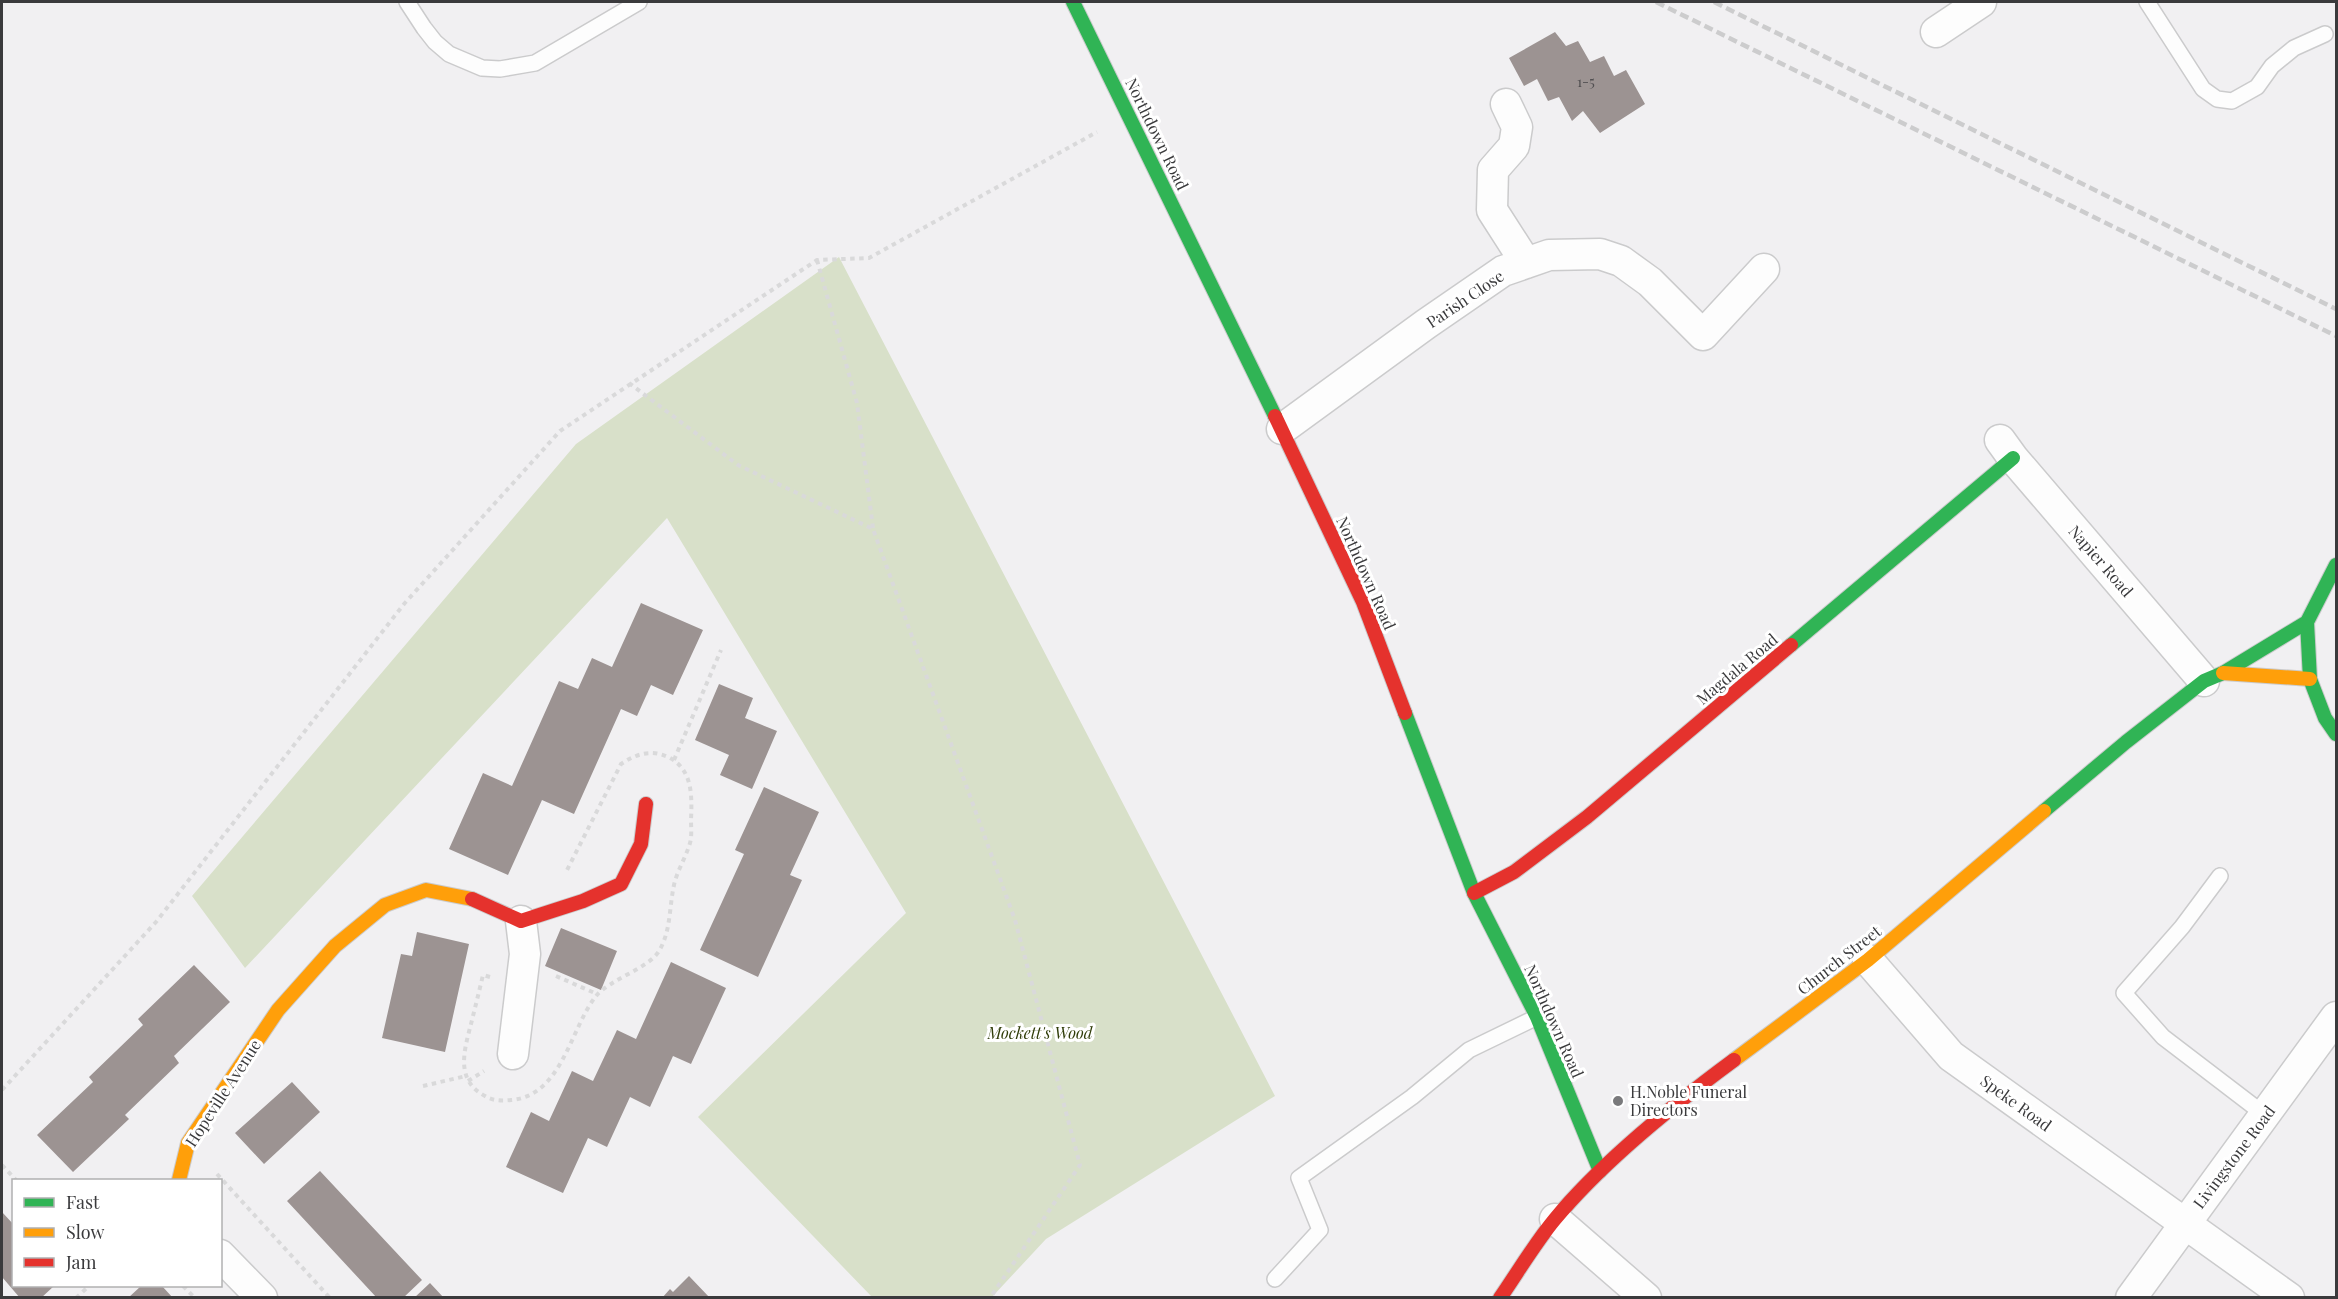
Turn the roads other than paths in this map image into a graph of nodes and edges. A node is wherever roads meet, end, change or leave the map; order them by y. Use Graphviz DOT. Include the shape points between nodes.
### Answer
graph roads {
  1 [pos="407,2"];
  2 [pos="639,2"];
  3 [pos="1073,2"];
  4 [pos="1981,2"];
  5 [pos="2147,2"];
  6 [pos="1936,32"];
  7 [pos="2325,34"];
  8 [pos="1506,104"];
  9 [pos="1526,263"];
  10 [pos="1764,269"];
  11 [pos="1282,429"];
  12 [pos="2006,449"];
  13 [pos="2337,565"];
  14 [pos="2307,622"];
  15 [pos="2213,677"];
  16 [pos="2310,679"];
  17 [pos="2337,734"];
  18 [pos="646,804"];
  19 [pos="2220,876"];
  20 [pos="1474,893"];
  21 [pos="533,917"];
  22 [pos="1868,960"];
  23 [pos="1537,1017"];
  24 [pos="2337,1017"];
  25 [pos="513,1054"];
  26 [pos="2265,1115"];
  27 [pos="1600,1171"];
  28 [pos="178,1179"];
  29 [pos="1555,1219"];
  30 [pos="2184,1224"];
  31 [pos="222,1257"];
  32 [pos="1275,1279"];
  33 [pos="262,1298"];
  34 [pos="1500,1298"];
  35 [pos="1646,1298"];
  36 [pos="2131,1298"];
  37 [pos="2289,1298"];
  1 -- 2 [label="lane" via="435,42 449,54 482,68 500,69 535,63"];
  3 -- 11 [label="street, Northdown Road"];
  4 -- 6 [label="street"];
  5 -- 7 [label="lane" via="2203,89 2217,99 2232,101 2257,87 2272,66 2294,48"];
  8 -- 9 [label="street" via="1517,127 1514,146 1493,170 1492,210"];
  9 -- 10 [label="street, Parish Close" via="1549,255 1590,254 1621,261 1650,282 1702,335"];
  9 -- 11 [label="street, Parish Close" via="1503,271 1425,324"];
  11 -- 20 [label="street, Northdown Road" via="1363,602"];
  12 -- 15 [label="street, Napier Road"];
  12 -- 20 [label="street, Magdala Road" via="1587,817 1514,872"];
  13 -- 14 [label="street"];
  14 -- 15 [label="street, Church Street"];
  14 -- 16 [label="street"];
  15 -- 16 [label="street"];
  15 -- 22 [label="street, Church Street" via="2126,742"];
  16 -- 17 [label="street" via="2325,718"];
  18 -- 21 [label="street" via="641,844 621,884"];
  19 -- 26 [label="lane" via="2124,993 2163,1037"];
  20 -- 23 [label="street, Northdown Road"];
  21 -- 25 [label="street"];
  21 -- 28 [label="street, Hopeville Avenue" via="426,890 385,905 335,946 278,1010 188,1143"];
  22 -- 27 [label="street, Church Street" via="1692,1091"];
  22 -- 30 [label="street, Speke Road" via="1951,1056"];
  23 -- 27 [label="street, Northdown Road"];
  23 -- 32 [label="lane" via="1468,1050 1412,1097 1299,1178 1320,1230"];
  24 -- 26 [label="street, Livingstone Road"];
  26 -- 30 [label="street, Livingstone Road"];
  27 -- 29 [label="street, Church Street"];
  29 -- 34 [label="street, Church Street"];
  29 -- 35 [label="street"];
  30 -- 36 [label="street, Livingstone Road"];
  30 -- 37 [label="street, Speke Road"];
  31 -- 33 [label="street"];
}
